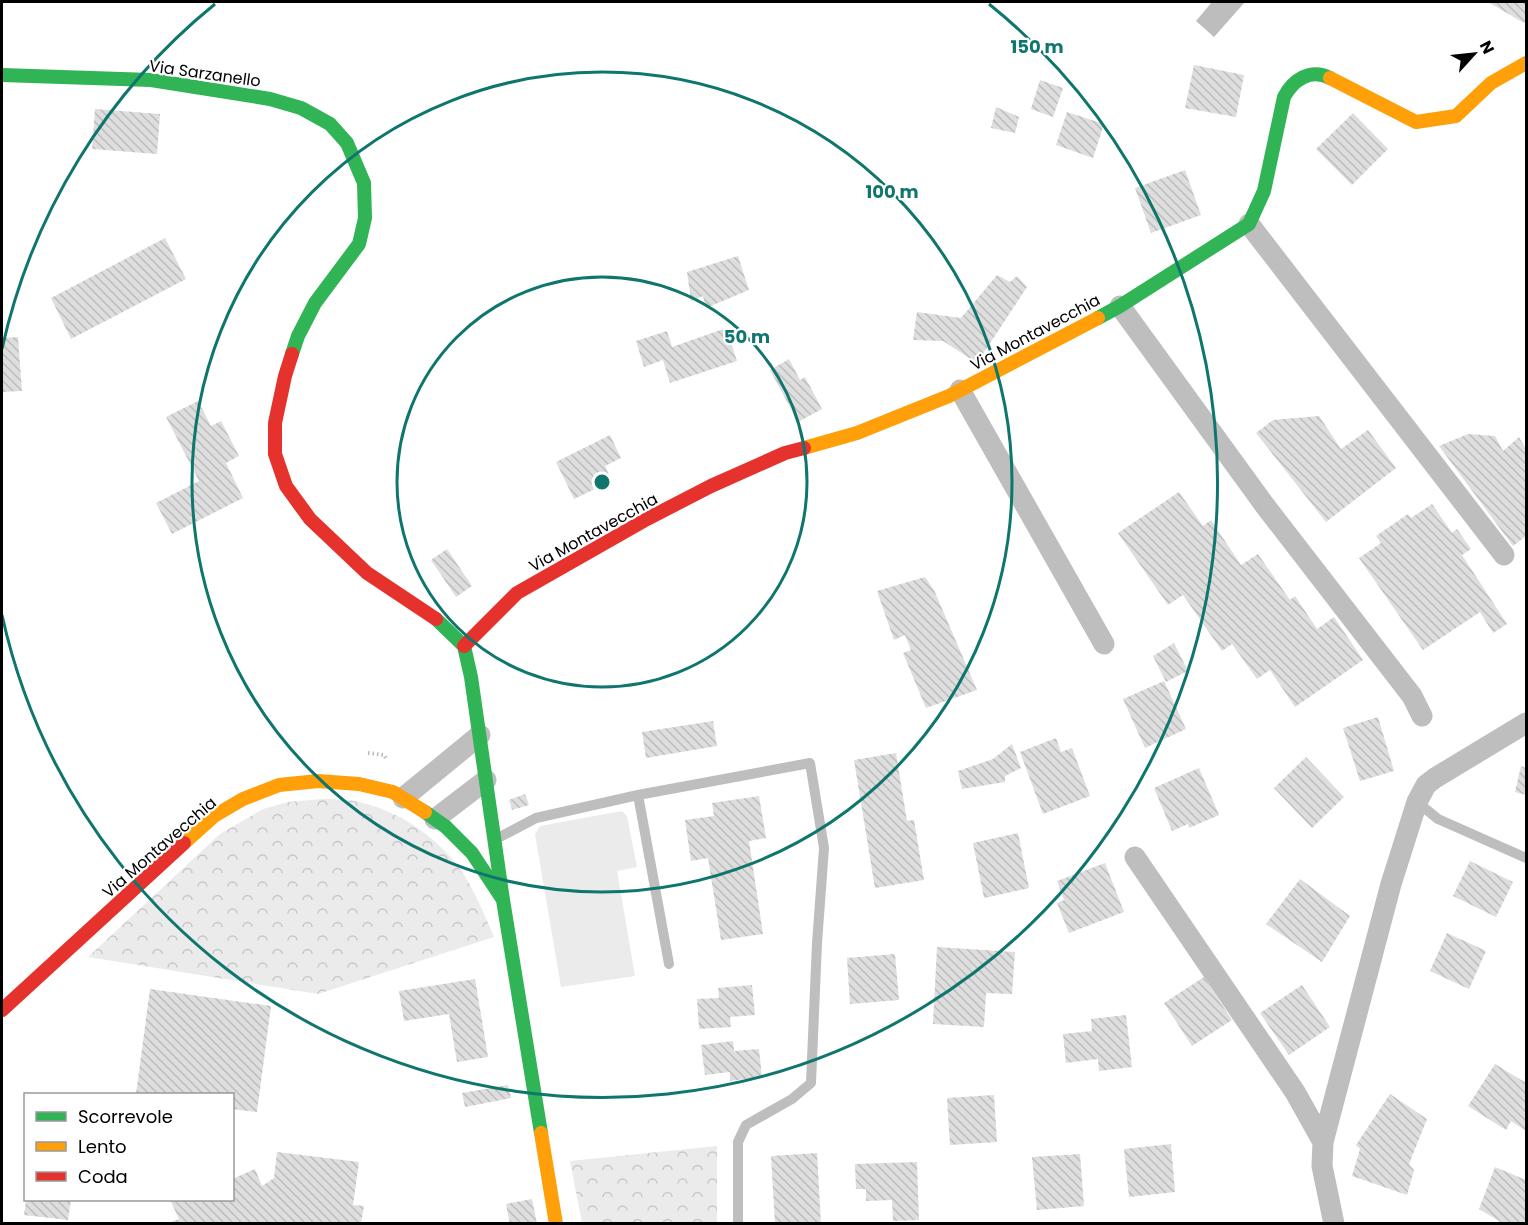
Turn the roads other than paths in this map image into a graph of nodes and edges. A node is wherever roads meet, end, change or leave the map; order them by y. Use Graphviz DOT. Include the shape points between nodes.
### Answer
graph roads {
  1 [pos="1527,63"];
  2 [pos="2,75"];
  3 [pos="1249,224"];
  4 [pos="1120,306"];
  5 [pos="960,390"];
  6 [pos="1504,555"];
  7 [pos="1104,644"];
  8 [pos="464,646"];
  9 [pos="1422,716"];
  10 [pos="1527,723"];
  11 [pos="480,735"];
  12 [pos="486,780"];
  13 [pos="638,795"];
  14 [pos="403,798"];
  15 [pos="1417,802"];
  16 [pos="435,819"];
  17 [pos="495,839"];
  18 [pos="1135,857"];
  19 [pos="1527,858"];
  20 [pos="503,900"];
  21 [pos="669,964"];
  22 [pos="2,1010"];
  23 [pos="1323,1142"];
  24 [pos="556,1224"];
  25 [pos="738,1224"];
  26 [pos="1335,1224"];
  1 -- 3 [label="street" via="1491,83 1456,116 1416,122 1324,75 1305,75 1290,86 1284,97 1264,191"];
  2 -- 8 [label="street, Via Sarzanello" via="151,80 270,99 302,108 330,124 347,143 364,183 365,218 359,244 315,303 298,336 275,423 275,454 286,486 310,519 367,573 440,622"];
  3 -- 4 [label="street, Via Montavecchia"];
  3 -- 6 [label="street"];
  4 -- 5 [label="street, Via Montavecchia"];
  4 -- 9 [label="street" via="1266,507 1412,696"];
  5 -- 7 [label="street"];
  5 -- 8 [label="street, Via Montavecchia" via="857,433 784,453 647,519 517,593"];
  8 -- 11 [label="street, Via Montavecchia"];
  10 -- 15 [label="street" via="1435,778"];
  11 -- 12 [label="street, Via Montavecchia"];
  11 -- 14 [label="street"];
  12 -- 16 [label="street"];
  12 -- 17 [label="street, Via Montavecchia"];
  13 -- 17 [label="lane" via="536,818"];
  13 -- 21 [label="lane"];
  13 -- 25 [label="lane" via="810,763 824,848 812,1083 746,1125 738,1142"];
  14 -- 16 [label="street, Via Montavecchia"];
  14 -- 22 [label="street, Via Montavecchia" via="359,784 318,781 279,785 243,799 214,816"];
  15 -- 19 [label="lane" via="1438,819"];
  15 -- 23 [label="street" via="1391,884"];
  16 -- 20 [label="street, Via Montavecchia" via="471,853"];
  17 -- 20 [label="street, Via Montavecchia"];
  18 -- 23 [label="street" via="1295,1092"];
  20 -- 24 [label="street, Via Montavecchia"];
  23 -- 26 [label="street" via="1322,1166"];
}
